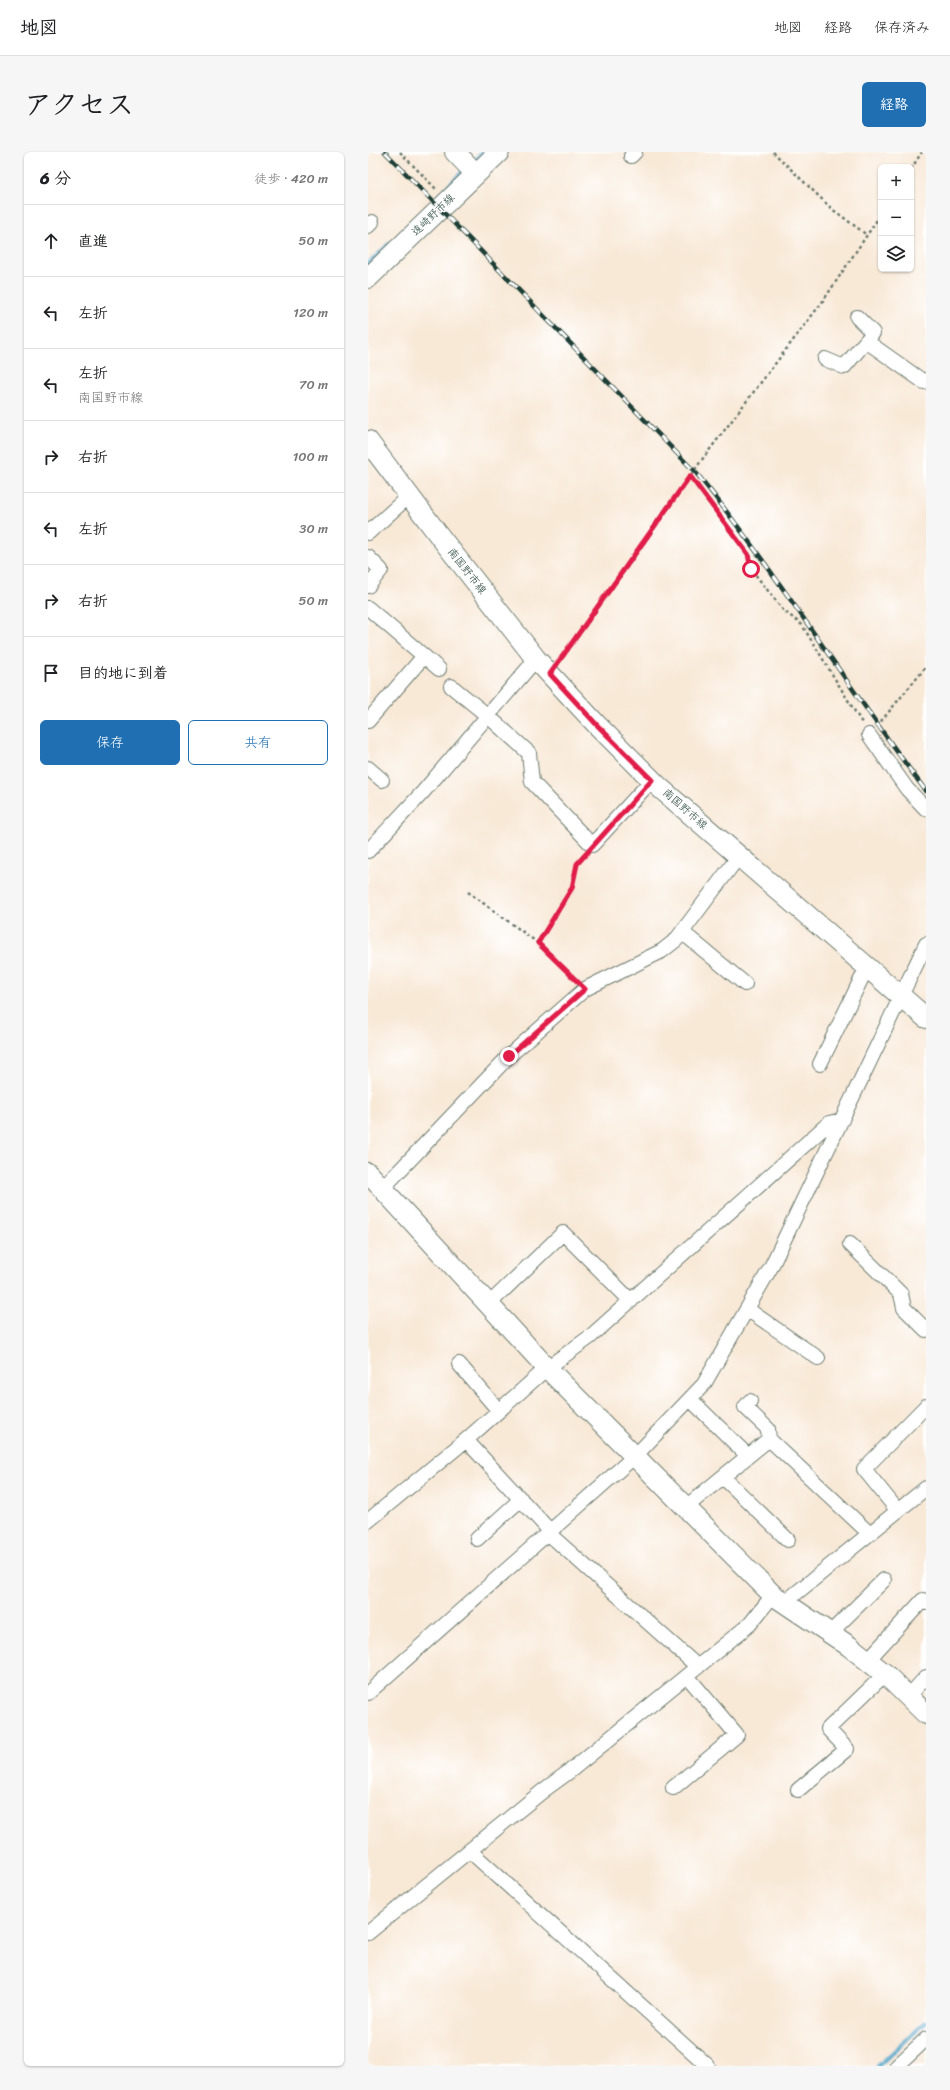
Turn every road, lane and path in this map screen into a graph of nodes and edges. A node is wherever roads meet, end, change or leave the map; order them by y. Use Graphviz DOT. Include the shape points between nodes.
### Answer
graph roads {
  1 [pos="400,152"];
  2 [pos="498,152"];
  3 [pos="773,152"];
  4 [pos="922,152"];
  5 [pos="466,164"];
  6 [pos="914,164"];
  7 [pos="448,201"];
  8 [pos="878,218"];
  9 [pos="867,235"];
  10 [pos="368,278"];
  11 [pos="857,317"];
  12 [pos="866,341"];
  13 [pos="825,359"];
  14 [pos="926,380"];
  15 [pos="368,441"];
  16 [pos="690,476"];
  17 [pos="410,496"];
  18 [pos="368,533"];
  19 [pos="368,557"];
  20 [pos="368,586"];
  21 [pos="368,608"];
  22 [pos="424,656"];
  23 [pos="536,659"];
  24 [pos="926,667"];
  25 [pos="439,669"];
  26 [pos="550,674"];
  27 [pos="451,686"];
  28 [pos="370,713"];
  29 [pos="488,716"];
  30 [pos="869,735"];
  31 [pos="368,768"];
  32 [pos="382,780"];
  33 [pos="652,780"];
  34 [pos="926,809"];
  35 [pos="592,845"];
  36 [pos="368,851"];
  37 [pos="739,856"];
  38 [pos="468,892"];
  39 [pos="682,932"];
  40 [pos="538,943"];
  41 [pos="926,944"];
  42 [pos="868,967"];
  43 [pos="745,984"];
  44 [pos="585,989"];
  45 [pos="901,996"];
  46 [pos="926,1018"];
  47 [pos="820,1064"];
  48 [pos="842,1120"];
  49 [pos="368,1173"];
  50 [pos="382,1189"];
  51 [pos="850,1244"];
  52 [pos="631,1300"];
  53 [pos="489,1304"];
  54 [pos="747,1309"];
  55 [pos="926,1330"];
  56 [pos="818,1358"];
  57 [pos="460,1364"];
  58 [pos="547,1368"];
  59 [pos="690,1399"];
  60 [pos="750,1401"];
  61 [pos="926,1406"];
  62 [pos="499,1411"];
  63 [pos="769,1439"];
  64 [pos="466,1440"];
  65 [pos="636,1456"];
  66 [pos="748,1456"];
  67 [pos="723,1477"];
  68 [pos="925,1491"];
  69 [pos="521,1500"];
  70 [pos="686,1507"];
  71 [pos="898,1510"];
  72 [pos="368,1521"];
  73 [pos="549,1532"];
  74 [pos="870,1534"];
  75 [pos="477,1539"];
  76 [pos="788,1540"];
  77 [pos="884,1580"];
  78 [pos="779,1599"];
  79 [pos="926,1603"];
  80 [pos="830,1633"];
  81 [pos="867,1660"];
  82 [pos="698,1666"];
  83 [pos="885,1674"];
  84 [pos="687,1676"];
  85 [pos="926,1677"];
  86 [pos="368,1693"];
  87 [pos="908,1697"];
  88 [pos="926,1714"];
  89 [pos="673,1788"];
  90 [pos="798,1790"];
  91 [pos="470,1851"];
  92 [pos="368,1933"];
  93 [pos="926,2039"];
  94 [pos="708,2066"];
  95 [pos="897,2066"];
  1 -- 7 [label="path"];
  2 -- 5 [label="main road, 遠崎野市線"];
  3 -- 9 [label="path" via="832,209"];
  4 -- 6 [label="path"];
  5 -- 7 [label="main road, 遠崎野市線"];
  7 -- 10 [label="main road, 遠崎野市線"];
  8 -- 9 [label="path"];
  9 -- 16 [label="path" via="823,300"];
  11 -- 12 [label="street" via="873,333"];
  12 -- 13 [label="street" via="844,367"];
  12 -- 14 [label="street" via="924,382"];
  15 -- 17 [label="main road, 南国野市線"];
  16 -- 26 [label="path"];
  16 -- 30 [label="path" via="748,554 751,569 783,610 802,625"];
  17 -- 18 [label="street"];
  17 -- 23 [label="main road, 南国野市線"];
  19 -- 20 [label="street" via="381,570"];
  21 -- 22 [label="street"];
  22 -- 25 [label="street"];
  22 -- 28 [label="street"];
  23 -- 26 [label="main road, 南国野市線"];
  23 -- 29 [label="street"];
  24 -- 30 [label="path"];
  26 -- 33 [label="main road, 南国野市線"];
  27 -- 29 [label="street"];
  29 -- 35 [label="street" via="529,753 532,782"];
  29 -- 36 [label="street"];
  30 -- 34 [label="street" via="907,789"];
  31 -- 32 [label="street"];
  33 -- 35 [label="street"];
  33 -- 37 [label="main road, 南国野市線"];
  35 -- 40 [label="path" via="577,864 572,888"];
  37 -- 39 [label="street"];
  37 -- 42 [label="main road, 南国野市線"];
  38 -- 40 [label="path"];
  39 -- 43 [label="street"];
  39 -- 44 [label="street" via="662,952"];
  40 -- 44 [label="path"];
  41 -- 45 [label="street"];
  42 -- 45 [label="main road, 南国野市線"];
  42 -- 47 [label="street"];
  44 -- 50 [label="street" via="509,1056"];
  45 -- 46 [label="main road, 南国野市線"];
  45 -- 48 [label="street"];
  48 -- 52 [label="street" via="829,1123"];
  48 -- 54 [label="street" via="771,1267"];
  49 -- 50 [label="main road"];
  50 -- 53 [label="main road"];
  51 -- 55 [label="street" via="900,1294 904,1308"];
  52 -- 53 [label="street" via="563,1233"];
  52 -- 58 [label="street" via="590,1337"];
  53 -- 58 [label="main road"];
  54 -- 56 [label="street"];
  54 -- 59 [label="street" via="704,1384"];
  57 -- 62 [label="street"];
  58 -- 62 [label="street"];
  58 -- 65 [label="main road"];
  59 -- 65 [label="street"];
  59 -- 66 [label="street"];
  60 -- 63 [label="street" via="745,1407 768,1429"];
  61 -- 71 [label="street" via="864,1469"];
  62 -- 64 [label="street"];
  63 -- 66 [label="street"];
  63 -- 74 [label="street"];
  64 -- 69 [label="street"];
  64 -- 72 [label="street"];
  65 -- 70 [label="main road"];
  65 -- 73 [label="street"];
  66 -- 67 [label="street"];
  67 -- 70 [label="street"];
  67 -- 76 [label="street"];
  68 -- 71 [label="street"];
  69 -- 73 [label="street"];
  69 -- 75 [label="street"];
  70 -- 78 [label="main road"];
  71 -- 74 [label="street"];
  73 -- 82 [label="street"];
  73 -- 86 [label="street"];
  74 -- 78 [label="street"];
  77 -- 80 [label="street"];
  78 -- 80 [label="main road"];
  78 -- 82 [label="street"];
  79 -- 81 [label="street" via="923,1600"];
  80 -- 81 [label="main road"];
  81 -- 83 [label="main road"];
  82 -- 84 [label="street"];
  83 -- 87 [label="main road"];
  83 -- 90 [label="street" via="828,1729 848,1749"];
  84 -- 89 [label="street" via="737,1735"];
  84 -- 91 [label="street"];
  85 -- 87 [label="street"];
  87 -- 88 [label="main road"];
  91 -- 92 [label="street"];
  91 -- 94 [label="street"];
  93 -- 95 [label="street"];
}
